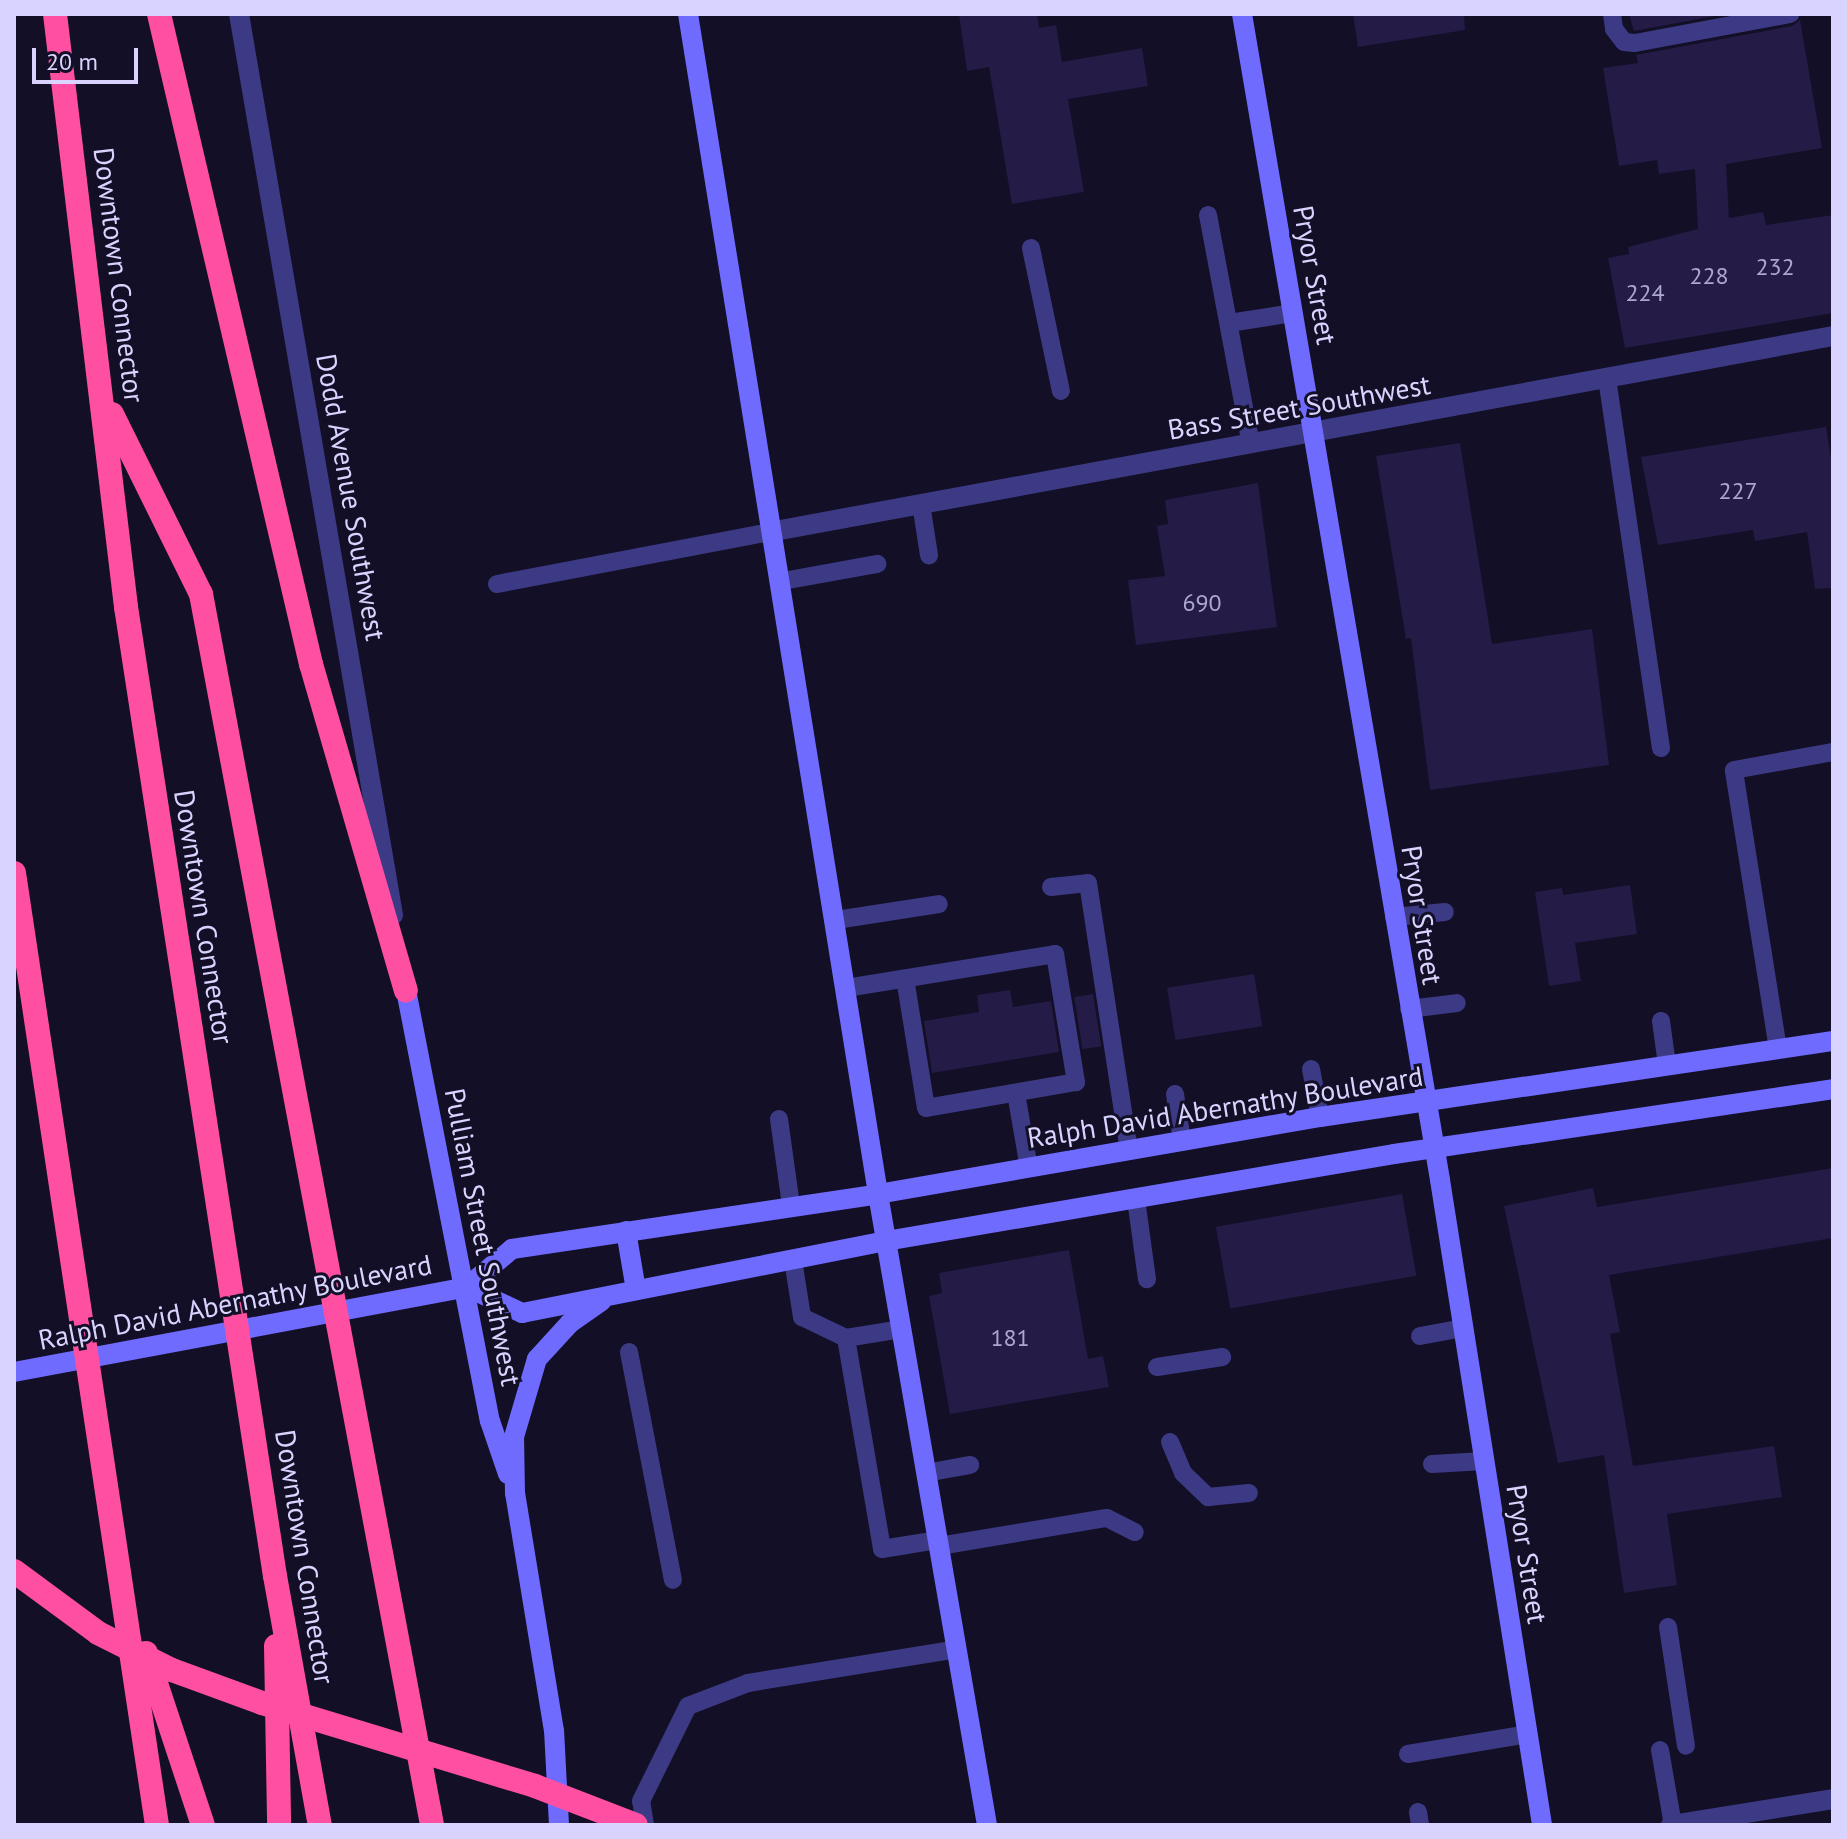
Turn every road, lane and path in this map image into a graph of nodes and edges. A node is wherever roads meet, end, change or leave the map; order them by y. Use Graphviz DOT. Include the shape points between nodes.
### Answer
graph roads {
  1 [pos="55,14"];
  2 [pos="159,14"];
  3 [pos="239,14"];
  4 [pos="688,14"];
  5 [pos="1242,14"];
  6 [pos="1612,14"];
  7 [pos="1790,14"];
  8 [pos="1208,215"];
  9 [pos="1031,248"];
  10 [pos="1293,313"];
  11 [pos="1229,323"];
  12 [pos="1833,336"];
  13 [pos="1607,378"];
  14 [pos="1061,391"];
  15 [pos="105,397"];
  16 [pos="1313,433"];
  17 [pos="1251,444"];
  18 [pos="921,504"];
  19 [pos="775,531"];
  20 [pos="929,555"];
  21 [pos="877,564"];
  22 [pos="783,581"];
  23 [pos="497,584"];
  24 [pos="1661,748"];
  25 [pos="1833,752"];
  26 [pos="14,873"];
  27 [pos="1051,887"];
  28 [pos="939,904"];
  29 [pos="1445,912"];
  30 [pos="1394,917"];
  31 [pos="836,920"];
  32 [pos="905,979"];
  33 [pos="846,988"];
  34 [pos="406,990"];
  35 [pos="1457,1003"];
  36 [pos="1409,1009"];
  37 [pos="1661,1021"];
  38 [pos="1833,1041"];
  39 [pos="1778,1049"];
  40 [pos="1667,1065"];
  41 [pos="1311,1069"];
  42 [pos="1833,1089"];
  43 [pos="1016,1093"];
  44 [pos="1175,1094"];
  45 [pos="1424,1102"];
  46 [pos="1320,1117"];
  47 [pos="779,1119"];
  48 [pos="1182,1141"];
  49 [pos="1432,1149"];
  50 [pos="1129,1150"];
  51 [pos="1029,1168"];
  52 [pos="878,1194"];
  53 [pos="1136,1199"];
  54 [pos="791,1205"];
  55 [pos="626,1231"];
  56 [pos="886,1241"];
  57 [pos="793,1260"];
  58 [pos="1147,1279"];
  59 [pos="467,1287"];
  60 [pos="636,1290"];
  61 [pos="609,1296"];
  62 [pos="1463,1328"];
  63 [pos="902,1329"];
  64 [pos="1420,1336"];
  65 [pos="846,1338"];
  66 [pos="629,1352"];
  67 [pos="1222,1357"];
  68 [pos="1157,1367"];
  69 [pos="14,1372"];
  70 [pos="1170,1442"];
  71 [pos="1484,1461"];
  72 [pos="1432,1464"];
  73 [pos="970,1465"];
  74 [pos="926,1473"];
  75 [pos="515,1493"];
  76 [pos="1249,1493"];
  77 [pos="1135,1532"];
  78 [pos="938,1543"];
  79 [pos="14,1571"];
  80 [pos="275,1576"];
  81 [pos="673,1580"];
  82 [pos="126,1593"];
  83 [pos="1668,1627"];
  84 [pos="957,1649"];
  85 [pos="1528,1734"];
  86 [pos="1686,1746"];
  87 [pos="1660,1750"];
  88 [pos="1408,1754"];
  89 [pos="1833,1799"];
  90 [pos="1750,1819"];
  91 [pos="157,1825"];
  92 [pos="203,1825"];
  93 [pos="279,1825"];
  94 [pos="320,1825"];
  95 [pos="432,1825"];
  96 [pos="559,1825"];
  97 [pos="636,1825"];
  98 [pos="645,1825"];
  99 [pos="987,1825"];
  100 [pos="1542,1825"];
  101 [pos="1672,1825"];
  1 -- 15 [label="highway, Downtown Connector"];
  2 -- 34 [label="highway" via="311,664"];
  3 -- 34 [label="street, Dodd Avenue Southwest"];
  4 -- 19 [label="main road"];
  5 -- 10 [label="main road, Pryor Street"];
  6 -- 7 [label="lane" via="1614,29 1624,42 1635,43"];
  8 -- 11 [label="lane"];
  9 -- 14 [label="lane"];
  10 -- 11 [label="lane"];
  10 -- 16 [label="main road, Pryor Street"];
  11 -- 17 [label="lane"];
  12 -- 13 [label="street, Bass Street Southwest"];
  13 -- 16 [label="street, Bass Street Southwest"];
  13 -- 24 [label="lane"];
  15 -- 80 [label="highway, Downtown Connector" via="126,607"];
  15 -- 95 [label="highway" via="201,594"];
  16 -- 17 [label="street, Bass Street Southwest"];
  16 -- 30 [label="main road, Pryor Street"];
  17 -- 18 [label="street, Bass Street Southwest"];
  18 -- 19 [label="street, Bass Street Southwest"];
  18 -- 20 [label="lane"];
  19 -- 22 [label="main road"];
  19 -- 23 [label="lane"];
  21 -- 22 [label="lane"];
  22 -- 31 [label="main road"];
  25 -- 39 [label="lane" via="1734,770"];
  26 -- 82 [label="highway"];
  27 -- 50 [label="lane" via="1088,883"];
  28 -- 31 [label="lane"];
  29 -- 30 [label="lane"];
  30 -- 36 [label="main road, Pryor Street"];
  31 -- 33 [label="main road"];
  32 -- 33 [label="lane"];
  32 -- 43 [label="lane" via="926,1108"];
  32 -- 43 [label="lane" via="1055,954 1076,1082"];
  33 -- 52 [label="main road"];
  34 -- 59 [label="main road, Pulliam Street Southwest"];
  35 -- 36 [label="lane"];
  36 -- 45 [label="main road, Pryor Street"];
  37 -- 40 [label="lane"];
  38 -- 39 [label="main road, Ralph David Abernathy Boulevard"];
  39 -- 40 [label="main road, Ralph David Abernathy Boulevard"];
  40 -- 45 [label="main road, Ralph David Abernathy Boulevard"];
  41 -- 46 [label="lane"];
  42 -- 49 [label="main road, Ralph David Abernathy Boulevard"];
  43 -- 51 [label="lane"];
  44 -- 48 [label="lane"];
  45 -- 46 [label="main road, Ralph David Abernathy Boulevard"];
  45 -- 49 [label="main road, Pryor Street"];
  46 -- 48 [label="main road, Ralph David Abernathy Boulevard"];
  47 -- 54 [label="lane"];
  48 -- 50 [label="main road, Ralph David Abernathy Boulevard"];
  49 -- 53 [label="main road, Ralph David Abernathy Boulevard"];
  49 -- 62 [label="main road, Pryor Street"];
  50 -- 51 [label="main road, Ralph David Abernathy Boulevard"];
  51 -- 52 [label="main road, Ralph David Abernathy Boulevard"];
  52 -- 54 [label="main road, Ralph David Abernathy Boulevard"];
  52 -- 56 [label="main road"];
  53 -- 56 [label="main road, Ralph David Abernathy Boulevard"];
  53 -- 58 [label="lane"];
  54 -- 55 [label="main road, Ralph David Abernathy Boulevard"];
  55 -- 59 [label="main road, Ralph David Abernathy Boulevard" via="512,1249"];
  55 -- 60 [label="main road"];
  56 -- 57 [label="main road, Ralph David Abernathy Boulevard"];
  56 -- 63 [label="main road"];
  57 -- 60 [label="main road, Ralph David Abernathy Boulevard"];
  57 -- 65 [label="lane" via="802,1317"];
  59 -- 61 [label="main road, Ralph David Abernathy Boulevard" via="522,1313"];
  59 -- 69 [label="main road, Ralph David Abernathy Boulevard"];
  59 -- 75 [label="main road, Pulliam Street Southwest" via="490,1421"];
  60 -- 61 [label="main road, Ralph David Abernathy Boulevard"];
  61 -- 75 [label="main road, Pulliam Street Southwest" via="570,1323 537,1359 514,1437"];
  62 -- 64 [label="lane"];
  62 -- 71 [label="main road, Pryor Street"];
  63 -- 65 [label="lane"];
  63 -- 74 [label="main road"];
  65 -- 78 [label="lane" via="882,1549"];
  66 -- 81 [label="lane"];
  67 -- 68 [label="lane"];
  70 -- 76 [label="lane" via="1183,1473 1208,1497"];
  71 -- 72 [label="lane"];
  71 -- 85 [label="main road, Pryor Street"];
  73 -- 74 [label="lane"];
  74 -- 78 [label="main road"];
  75 -- 96 [label="main road, Pulliam Street Southwest" via="554,1731"];
  77 -- 78 [label="lane" via="1107,1518"];
  78 -- 84 [label="main road"];
  79 -- 97 [label="highway" via="98,1633 172,1670 262,1703 535,1786"];
  80 -- 93 [label="highway"];
  80 -- 94 [label="highway, Downtown Connector"];
  82 -- 91 [label="highway"];
  82 -- 92 [label="highway"];
  83 -- 86 [label="lane"];
  84 -- 98 [label="lane" via="748,1683 688,1706 641,1801"];
  84 -- 99 [label="main road"];
  85 -- 88 [label="lane"];
  85 -- 100 [label="main road, Pryor Street"];
  87 -- 101 [label="lane"];
  89 -- 90 [label="street"];
  90 -- 101 [label="street"];
}
